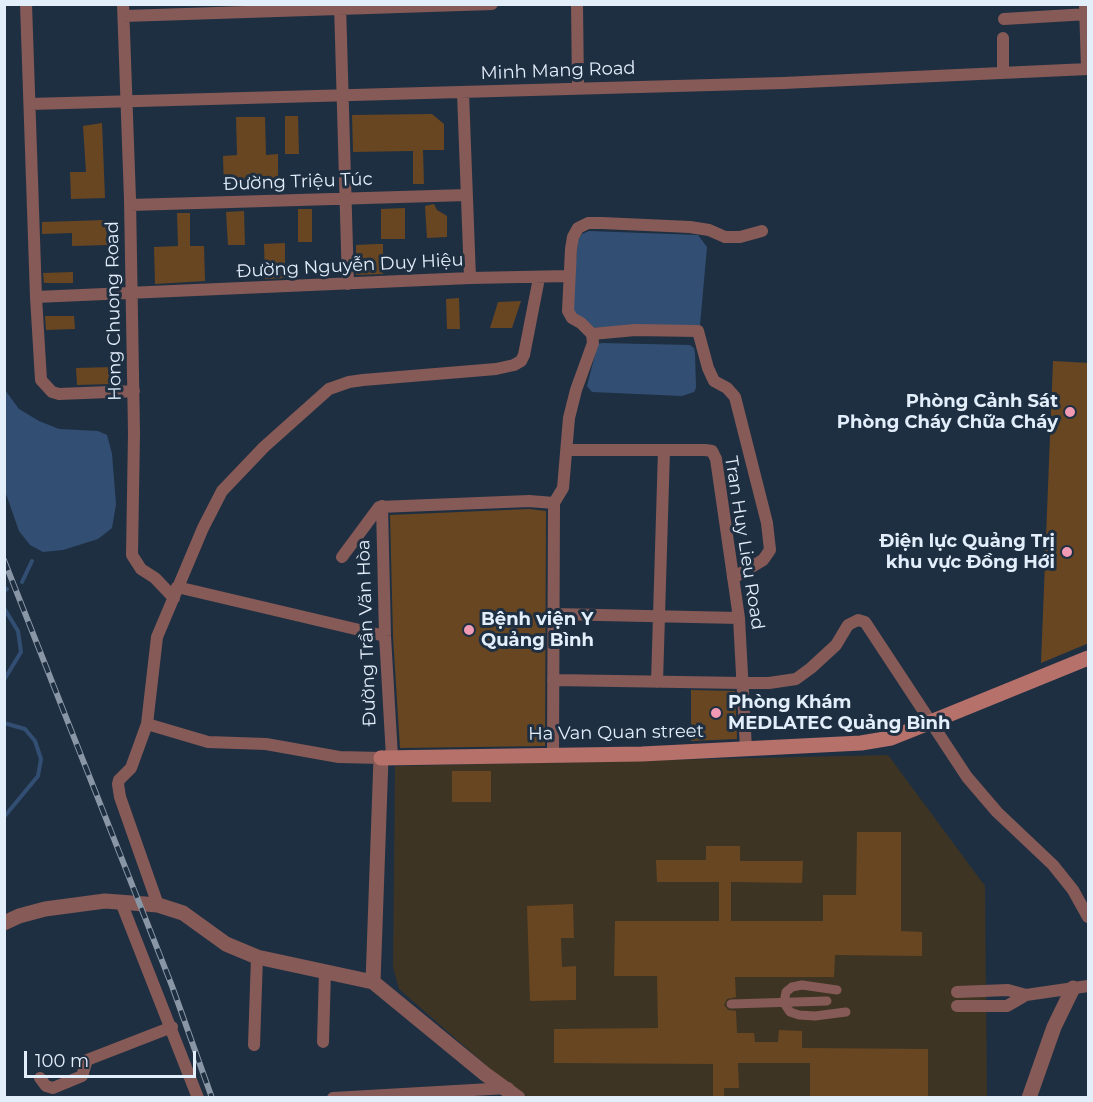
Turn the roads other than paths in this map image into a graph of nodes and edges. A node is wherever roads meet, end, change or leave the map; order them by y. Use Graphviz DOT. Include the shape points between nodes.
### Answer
graph roads {
  1 [pos="26,4"];
  2 [pos="492,4"];
  3 [pos="577,4"];
  4 [pos="340,6"];
  5 [pos="124,10"];
  6 [pos="1086,11"];
  7 [pos="1004,19"];
  8 [pos="1003,38"];
  9 [pos="1088,69"];
  10 [pos="1003,73"];
  11 [pos="578,88"];
  12 [pos="463,93"];
  13 [pos="342,95"];
  14 [pos="125,100"];
  15 [pos="30,104"];
  16 [pos="467,195"];
  17 [pos="345,199"];
  18 [pos="130,205"];
  19 [pos="762,231"];
  20 [pos="569,276"];
  21 [pos="470,278"];
  22 [pos="539,278"];
  23 [pos="348,284"];
  24 [pos="132,294"];
  25 [pos="36,297"];
  26 [pos="592,334"];
  27 [pos="134,391"];
  28 [pos="567,450"];
  29 [pos="664,450"];
  30 [pos="554,503"];
  31 [pos="382,506"];
  32 [pos="342,557"];
  33 [pos="732,578"];
  34 [pos="176,593"];
  35 [pos="553,614"];
  36 [pos="658,616"];
  37 [pos="739,618"];
  38 [pos="385,636"];
  39 [pos="1089,658"];
  40 [pos="553,680"];
  41 [pos="657,682"];
  42 [pos="743,683"];
  43 [pos="930,722"];
  44 [pos="147,724"];
  45 [pos="746,749"];
  46 [pos="553,754"];
  47 [pos="386,758"];
  48 [pos="122,902"];
  49 [pos="158,905"];
  50 [pos="1089,917"];
  51 [pos="4,923"];
  52 [pos="257,957"];
  53 [pos="325,971"];
  54 [pos="373,982"];
  55 [pos="1081,987"];
  56 [pos="837,990"];
  57 [pos="957,992"];
  58 [pos="1026,995"];
  59 [pos="827,1001"];
  60 [pos="784,1003"];
  61 [pos="731,1004"];
  62 [pos="957,1006"];
  63 [pos="846,1012"];
  64 [pos="172,1027"];
  65 [pos="324,1042"];
  66 [pos="254,1045"];
  67 [pos="40,1078"];
  68 [pos="513,1093"];
  69 [pos="198,1098"];
  70 [pos="333,1098"];
  71 [pos="1029,1098"];
  1 -- 15 [label="street"];
  2 -- 4 [label="street"];
  3 -- 11 [label="street"];
  4 -- 5 [label="street"];
  4 -- 13 [label="street"];
  5 -- 14 [label="street, Hong Chuong Road"];
  6 -- 7 [label="street"];
  6 -- 9 [label="street"];
  8 -- 10 [label="street"];
  9 -- 10 [label="street, Minh Mang Road"];
  10 -- 11 [label="street, Minh Mang Road"];
  11 -- 12 [label="street, Minh Mang Road"];
  12 -- 13 [label="street, Minh Mang Road"];
  12 -- 16 [label="street"];
  13 -- 14 [label="street, Minh Mang Road"];
  13 -- 17 [label="street"];
  14 -- 15 [label="street, Minh Mang Road"];
  14 -- 18 [label="street, Hong Chuong Road"];
  15 -- 25 [label="street"];
  16 -- 17 [label="street, Đường Triệu Túc"];
  16 -- 21 [label="street"];
  17 -- 18 [label="street, Đường Triệu Túc"];
  17 -- 23 [label="street"];
  18 -- 24 [label="street, Hong Chuong Road"];
  19 -- 20 [label="street" via="725,237 690,227 588,223 578,228 573,237"];
  20 -- 22 [label="street, Đường Nguyễn Duy Hiệu"];
  20 -- 26 [label="street" via="568,311"];
  21 -- 22 [label="street, Đường Nguyễn Duy Hiệu"];
  21 -- 23 [label="street, Đường Nguyễn Duy Hiệu"];
  22 -- 34 [label="street" via="521,361 496,369 349,382 329,389 312,403 222,491"];
  23 -- 24 [label="street, Đường Nguyễn Duy Hiệu"];
  24 -- 25 [label="street, Đường Nguyễn Duy Hiệu"];
  24 -- 27 [label="street, Hong Chuong Road"];
  25 -- 27 [label="street" via="40,374 46,387 59,394"];
  26 -- 28 [label="street" via="593,343 569,418"];
  26 -- 33 [label="street" via="698,331 714,381 735,397 770,550 763,560"];
  27 -- 34 [label="street, Hong Chuong Road" via="132,555 141,569"];
  28 -- 29 [label="street, Tran Huy Lieu Road"];
  28 -- 30 [label="street" via="563,488"];
  29 -- 33 [label="street, Tran Huy Lieu Road" via="712,451"];
  29 -- 36 [label="street"];
  30 -- 31 [label="street"];
  30 -- 35 [label="street"];
  31 -- 32 [label="street" via="375,510"];
  31 -- 38 [label="street, Đường Trần Văn Hòa"];
  33 -- 37 [label="street, Tran Huy Lieu Road"];
  34 -- 38 [label="street"];
  34 -- 44 [label="street" via="157,637"];
  35 -- 36 [label="street"];
  35 -- 40 [label="street"];
  36 -- 37 [label="street"];
  36 -- 41 [label="street"];
  37 -- 42 [label="street, Tran Huy Lieu Road"];
  38 -- 47 [label="street, Đường Trần Văn Hòa"];
  39 -- 43 [label="main road, Ha Van Quan street"];
  40 -- 41 [label="street"];
  40 -- 46 [label="street"];
  41 -- 42 [label="street"];
  42 -- 43 [label="street" via="796,679 836,645 848,625 858,620 865,622"];
  42 -- 45 [label="street, Tran Huy Lieu Road"];
  43 -- 45 [label="main road, Ha Van Quan street" via="891,738 861,743"];
  43 -- 50 [label="street" via="967,777 997,812 1053,865"];
  44 -- 47 [label="street" via="208,742 266,744 339,757"];
  44 -- 49 [label="street" via="131,768 118,784"];
  45 -- 46 [label="main road, Ha Van Quan street"];
  46 -- 47 [label="main road, Ha Van Quan street"];
  47 -- 54 [label="street, Đường Trần Văn Hòa"];
  48 -- 49 [label="street"];
  48 -- 51 [label="street" via="77,903 36,911"];
  48 -- 64 [label="street"];
  49 -- 52 [label="street" via="183,913 226,944"];
  52 -- 53 [label="street"];
  52 -- 66 [label="street"];
  53 -- 54 [label="street"];
  53 -- 65 [label="street"];
  54 -- 68 [label="street"];
  55 -- 58 [label="street"];
  55 -- 71 [label="street" via="1054,1027"];
  56 -- 60 [label="street" via="792,987 786,992"];
  57 -- 58 [label="street" via="1008,990"];
  58 -- 62 [label="street" via="1007,1006"];
  59 -- 60 [label="street"];
  60 -- 61 [label="street"];
  60 -- 63 [label="street" via="790,1012 800,1015"];
  64 -- 67 [label="street" via="87,1060 82,1076 53,1088"];
  64 -- 69 [label="street"];
  68 -- 70 [label="street"];
}
